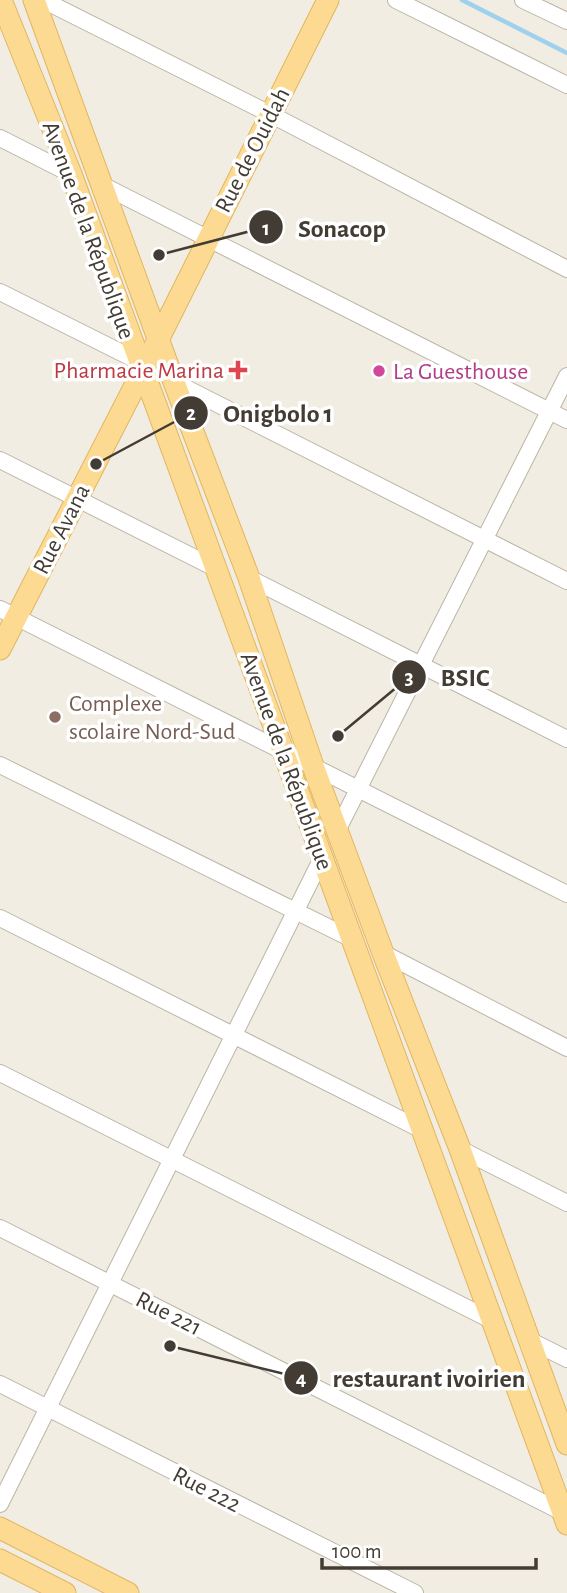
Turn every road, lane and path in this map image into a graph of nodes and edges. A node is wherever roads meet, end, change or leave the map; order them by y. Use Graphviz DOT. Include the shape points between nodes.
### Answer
graph roads {
  1 [pos="1,0"];
  2 [pos="34,0"];
  3 [pos="43,0"];
  4 [pos="328,0"];
  5 [pos="396,0"];
  6 [pos="523,0"];
  7 [pos="567,22"];
  8 [pos="567,85"];
  9 [pos="270,114"];
  10 [pos="0,138"];
  11 [pos="71,174"];
  12 [pos="104,186"];
  13 [pos="208,239"];
  14 [pos="567,269"];
  15 [pos="0,292"];
  16 [pos="159,338"];
  17 [pos="140,366"];
  18 [pos="567,376"];
  19 [pos="174,382"];
  20 [pos="550,411"];
  21 [pos="567,420"];
  22 [pos="0,460"];
  23 [pos="77,498"];
  24 [pos="485,538"];
  25 [pos="217,569"];
  26 [pos="249,578"];
  27 [pos="567,581"];
  28 [pos="8,613"];
  29 [pos="0,649"];
  30 [pos="421,665"];
  31 [pos="567,739"];
  32 [pos="282,751"];
  33 [pos="0,765"];
  34 [pos="313,766"];
  35 [pos="358,790"];
  36 [pos="337,831"];
  37 [pos="323,858"];
  38 [pos="567,894"];
  39 [pos="296,911"];
  40 [pos="0,918"];
  41 [pos="354,940"];
  42 [pos="383,953"];
  43 [pos="234,1035"];
  44 [pos="567,1048"];
  45 [pos="0,1073"];
  46 [pos="424,1131"];
  47 [pos="460,1149"];
  48 [pos="172,1160"];
  49 [pos="567,1203"];
  50 [pos="0,1228"];
  51 [pos="110,1283"];
  52 [pos="492,1321"];
  53 [pos="529,1340"];
  54 [pos="567,1359"];
  55 [pos="0,1384"];
  56 [pos="48,1408"];
  57 [pos="567,1444"];
  58 [pos="0,1504"];
  59 [pos="565,1518"];
  60 [pos="0,1528"];
  61 [pos="0,1560"];
  62 [pos="65,1593"];
  63 [pos="128,1593"];
  64 [pos="415,1593"];
  1 -- 11 [label="main road, Avenue de la République"];
  2 -- 12 [label="main road, Avenue de la République"];
  3 -- 9 [label="street"];
  4 -- 9 [label="main road, Rue de Ouidah"];
  5 -- 8 [label="street"];
  6 -- 7 [label="street"];
  9 -- 13 [label="main road, Rue de Ouidah"];
  9 -- 14 [label="street"];
  10 -- 11 [label="street"];
  11 -- 17 [label="main road, Avenue de la République"];
  12 -- 13 [label="street"];
  12 -- 16 [label="main road, Avenue de la République"];
  13 -- 16 [label="main road, Rue de Ouidah"];
  13 -- 20 [label="street"];
  15 -- 17 [label="street"];
  16 -- 17 [label="main road, Rue de Ouidah"];
  16 -- 19 [label="main road, Avenue de la République"];
  17 -- 23 [label="main road, Rue Avana"];
  17 -- 25 [label="main road, Avenue de la République"];
  18 -- 20 [label="street"];
  19 -- 24 [label="street"];
  19 -- 26 [label="main road, Avenue de la République"];
  20 -- 21 [label="street"];
  20 -- 24 [label="street"];
  22 -- 23 [label="street"];
  23 -- 25 [label="street"];
  23 -- 28 [label="main road, Rue Avana"];
  24 -- 27 [label="street"];
  24 -- 30 [label="street"];
  25 -- 32 [label="main road, Avenue de la République"];
  26 -- 30 [label="street"];
  26 -- 34 [label="main road, Avenue de la République"];
  28 -- 29 [label="main road, Rue Avana"];
  28 -- 32 [label="street"];
  30 -- 31 [label="street"];
  30 -- 35 [label="street"];
  32 -- 34 [label="street"];
  32 -- 37 [label="main road, Avenue de la République"];
  33 -- 39 [label="street"];
  34 -- 35 [label="street"];
  34 -- 36 [label="main road, Avenue de la République"];
  35 -- 36 [label="street"];
  35 -- 38 [label="street"];
  36 -- 42 [label="main road, Avenue de la République"];
  37 -- 39 [label="street"];
  37 -- 41 [label="main road, Avenue de la République"];
  39 -- 41 [label="street"];
  39 -- 43 [label="street"];
  40 -- 43 [label="street"];
  41 -- 46 [label="main road, Avenue de la République"];
  42 -- 44 [label="street"];
  42 -- 47 [label="main road, Avenue de la République"];
  43 -- 46 [label="street"];
  43 -- 48 [label="street"];
  45 -- 48 [label="street"];
  46 -- 52 [label="main road, Avenue de la République"];
  47 -- 49 [label="street"];
  47 -- 53 [label="main road, Avenue de la République"];
  48 -- 51 [label="street"];
  48 -- 52 [label="street"];
  50 -- 51 [label="street, Rue 221"];
  51 -- 56 [label="street"];
  51 -- 59 [label="street, Rue 221"];
  52 -- 59 [label="main road, Avenue de la République"];
  53 -- 54 [label="street"];
  53 -- 57 [label="main road, Avenue de la République"];
  55 -- 56 [label="street, Rue 222"];
  56 -- 58 [label="street"];
  56 -- 64 [label="street, Rue 222"];
  60 -- 63 [label="main road"];
  61 -- 62 [label="main road"];
}
